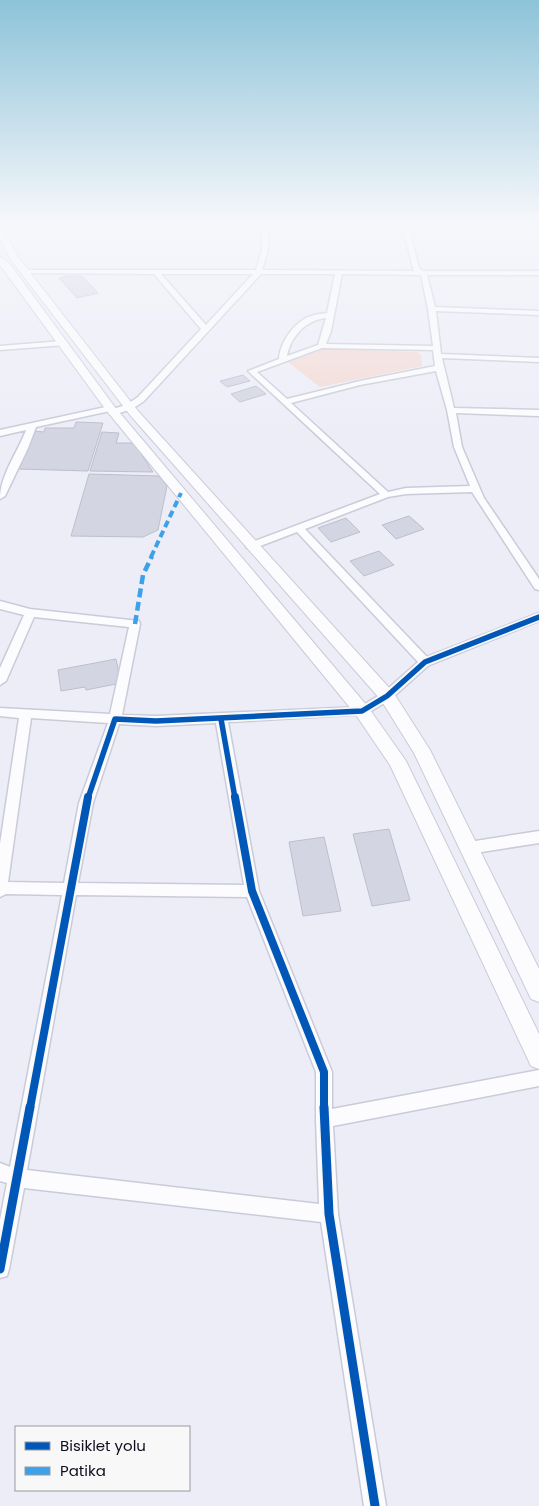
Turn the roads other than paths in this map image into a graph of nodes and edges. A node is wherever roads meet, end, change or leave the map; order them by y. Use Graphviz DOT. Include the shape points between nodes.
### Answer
graph roads {
  1 [pos="25,294"];
  2 [pos="43,294"];
  3 [pos="175,294"];
  4 [pos="238,294"];
  5 [pos="335,294"];
  6 [pos="429,294"];
  7 [pos="432,309"];
  8 [pos="539,313"];
  9 [pos="330,316"];
  10 [pos="205,329"];
  11 [pos="62,343"];
  12 [pos="321,346"];
  13 [pos="0,348"];
  14 [pos="437,352"];
  15 [pos="283,360"];
  16 [pos="539,360"];
  17 [pos="439,368"];
  18 [pos="285,402"];
  19 [pos="130,408"];
  20 [pos="112,410"];
  21 [pos="451,410"];
  22 [pos="539,413"];
  23 [pos="32,426"];
  24 [pos="0,433"];
  25 [pos="475,489"];
  26 [pos="386,495"];
  27 [pos="0,496"];
  28 [pos="299,529"];
  29 [pos="252,546"];
  30 [pos="539,587"];
  31 [pos="0,605"];
  32 [pos="30,613"];
  33 [pos="539,617"];
  34 [pos="424,662"];
  35 [pos="0,680"];
  36 [pos="387,696"];
  37 [pos="362,711"];
  38 [pos="0,712"];
  39 [pos="26,713"];
  40 [pos="115,719"];
  41 [pos="221,719"];
  42 [pos="539,837"];
  43 [pos="470,848"];
  44 [pos="0,889"];
  45 [pos="70,889"];
  46 [pos="252,891"];
  47 [pos="539,992"];
  48 [pos="539,1058"];
  49 [pos="539,1078"];
  50 [pos="324,1119"];
  51 [pos="8,1175"];
  52 [pos="330,1214"];
  53 [pos="0,1269"];
  54 [pos="375,1506"];
  1 -- 11 [label="main road"];
  2 -- 19 [label="main road"];
  3 -- 10 [label="street"];
  4 -- 10 [label="street"];
  5 -- 9 [label="street"];
  6 -- 7 [label="street"];
  7 -- 8 [label="street"];
  7 -- 14 [label="street"];
  9 -- 12 [label="street"];
  9 -- 15 [label="street" via="306,322 284,346"];
  10 -- 19 [label="street"];
  11 -- 13 [label="street"];
  11 -- 20 [label="main road"];
  12 -- 14 [label="street"];
  12 -- 15 [label="street"];
  14 -- 16 [label="street"];
  14 -- 17 [label="street"];
  15 -- 18 [label="street" via="252,371"];
  17 -- 18 [label="street"];
  17 -- 21 [label="street"];
  18 -- 26 [label="street"];
  19 -- 20 [label="street"];
  19 -- 29 [label="main road"];
  20 -- 23 [label="street"];
  20 -- 37 [label="main road"];
  21 -- 22 [label="street"];
  21 -- 25 [label="street" via="458,447"];
  23 -- 24 [label="street"];
  23 -- 27 [label="street"];
  25 -- 26 [label="street" via="406,491"];
  25 -- 30 [label="street"];
  26 -- 28 [label="street"];
  28 -- 29 [label="street"];
  28 -- 34 [label="street"];
  29 -- 36 [label="main road"];
  31 -- 32 [label="street"];
  32 -- 35 [label="street"];
  32 -- 40 [label="street" via="135,624"];
  33 -- 34 [label="street"];
  34 -- 36 [label="street"];
  36 -- 37 [label="street"];
  36 -- 43 [label="main road" via="421,750"];
  37 -- 41 [label="street"];
  37 -- 48 [label="main road" via="397,761"];
  38 -- 39 [label="street"];
  39 -- 40 [label="street"];
  39 -- 44 [label="street"];
  40 -- 41 [label="street"];
  40 -- 45 [label="street" via="86,803"];
  41 -- 46 [label="street"];
  42 -- 43 [label="street"];
  43 -- 47 [label="main road"];
  44 -- 45 [label="street"];
  45 -- 46 [label="street"];
  45 -- 51 [label="street"];
  46 -- 50 [label="street" via="324,1072"];
  49 -- 50 [label="street"];
  50 -- 52 [label="street"];
  51 -- 52 [label="street"];
  51 -- 53 [label="street"];
  52 -- 54 [label="street"];
}
